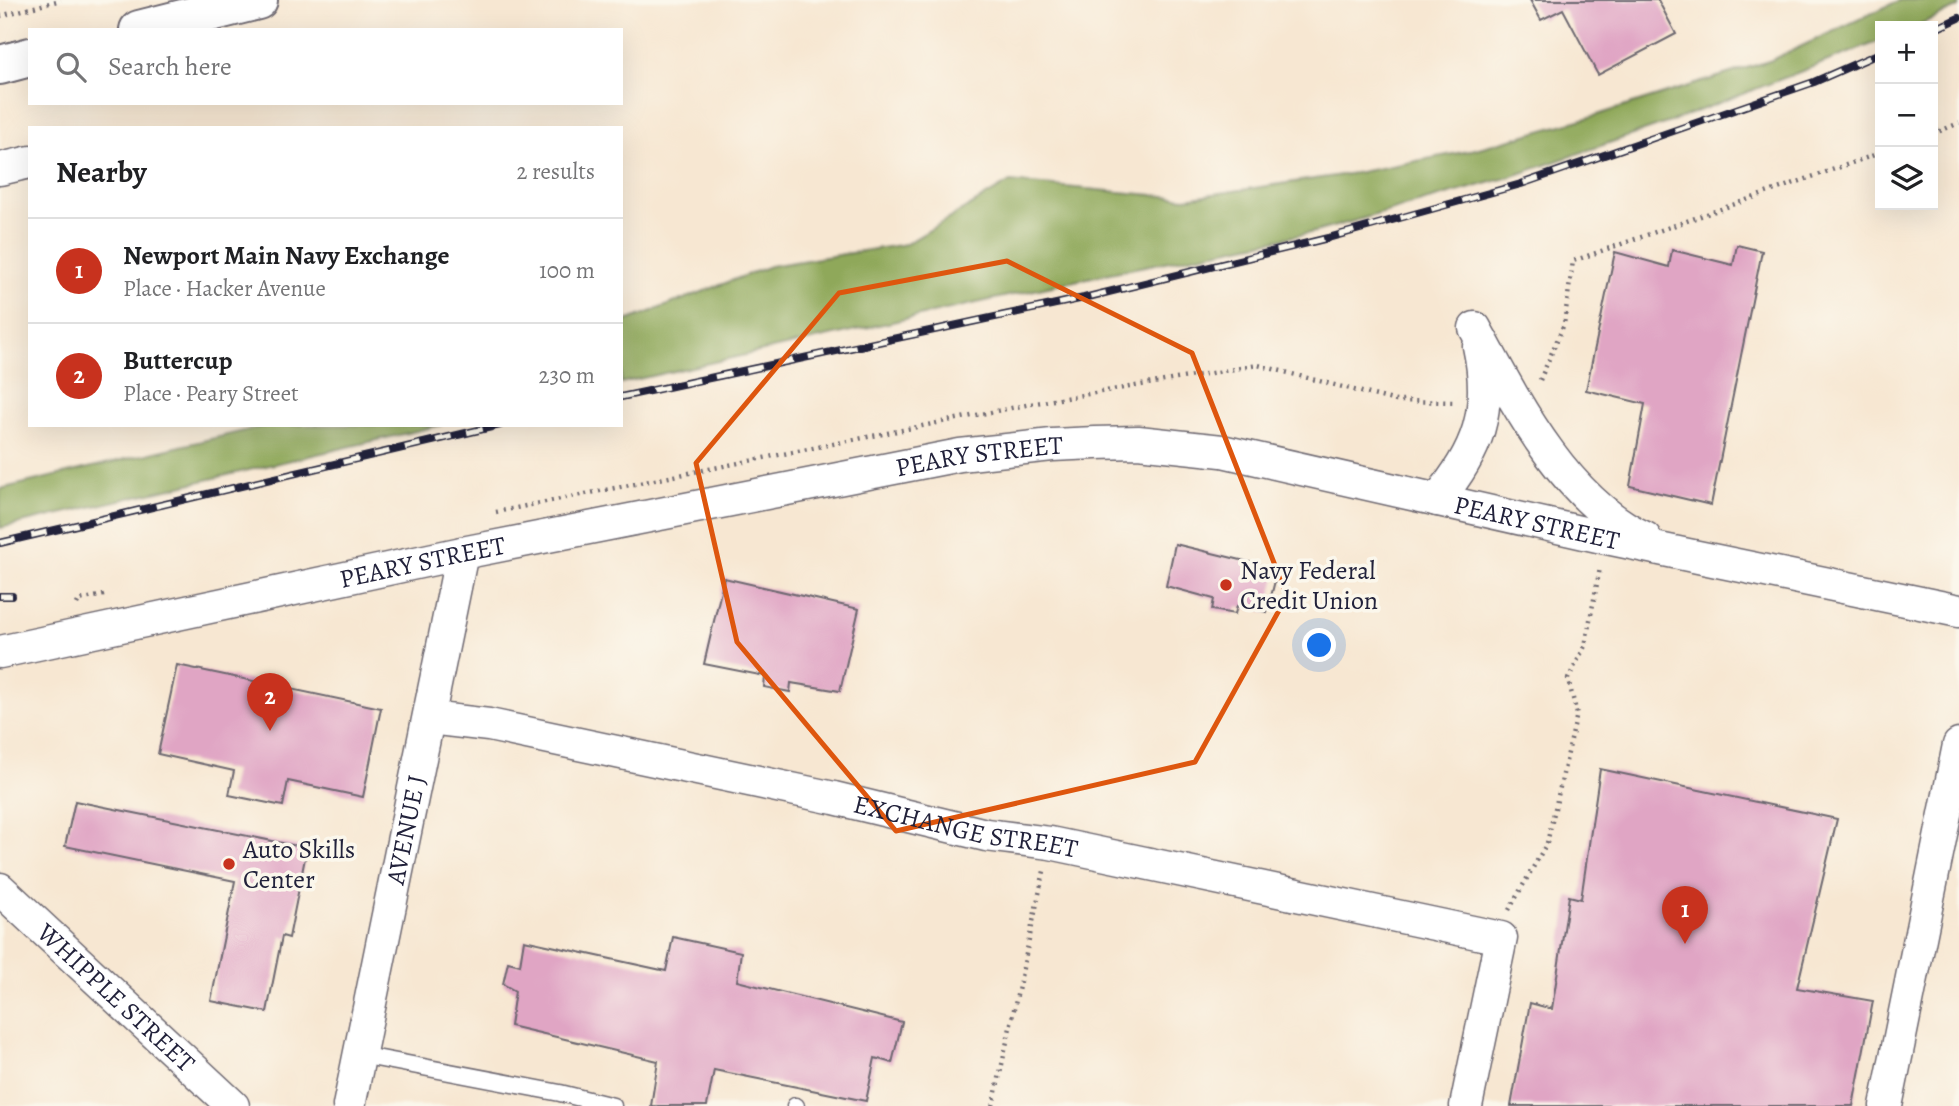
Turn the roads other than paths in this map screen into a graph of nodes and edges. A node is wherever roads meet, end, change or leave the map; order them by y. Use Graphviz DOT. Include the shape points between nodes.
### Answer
graph roads {
  1 [pos="258,0"];
  2 [pos="147,28"];
  3 [pos="28,58"];
  4 [pos="0,65"];
  5 [pos="28,162"];
  6 [pos="0,169"];
  7 [pos="1437,500"];
  8 [pos="1669,550"];
  9 [pos="462,553"];
  10 [pos="1959,611"];
  11 [pos="0,652"];
  12 [pos="429,718"];
  13 [pos="1959,744"];
  14 [pos="0,889"];
  15 [pos="360,1055"];
  16 [pos="233,1106"];
  17 [pos="349,1106"];
  18 [pos="613,1106"];
  19 [pos="1466,1106"];
  20 [pos="1886,1106"];
  1 -- 2 [label="highway"];
  3 -- 4 [label="highway"];
  5 -- 6 [label="street"];
  7 -- 8 [label="street, PEARY STREET"];
  7 -- 8 [label="street" via="1463,467 1479,434 1483,383 1475,328 1512,394 1566,474 1610,517"];
  7 -- 9 [label="street, PEARY STREET" via="1222,451 1138,442 1052,445 960,455"];
  8 -- 10 [label="street, PEARY STREET"];
  9 -- 11 [label="street, PEARY STREET"];
  9 -- 12 [label="street, AVENUE J"];
  12 -- 15 [label="street, AVENUE J"];
  12 -- 19 [label="street, EXCHANGE STREET" via="489,725 986,835 1050,843 1501,938"];
  13 -- 20 [label="street"];
  14 -- 16 [label="street, WHIPPLE STREET"];
  15 -- 17 [label="street, AVENUE J"];
  15 -- 18 [label="lane"];
}
